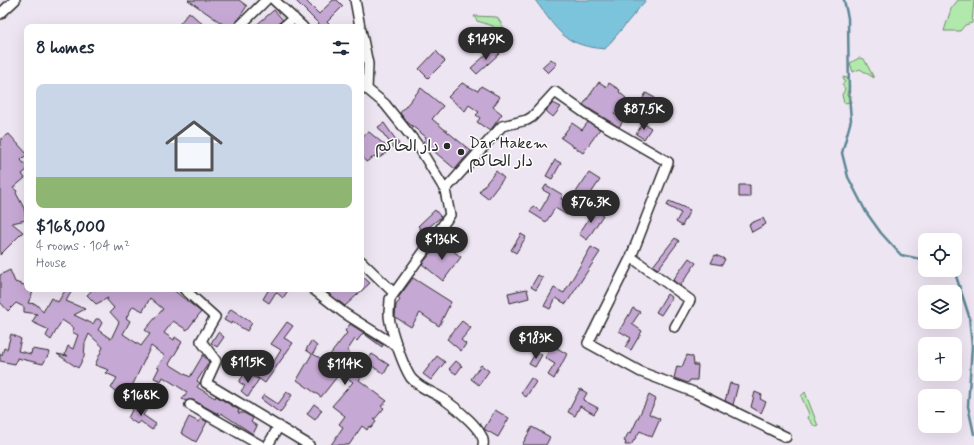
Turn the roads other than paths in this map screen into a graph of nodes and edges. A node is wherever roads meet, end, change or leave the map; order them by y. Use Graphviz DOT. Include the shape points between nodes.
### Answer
graph roads {
  1 [pos="16,0"];
  2 [pos="266,0"];
  3 [pos="274,0"];
  4 [pos="355,0"];
  5 [pos="0,14"];
  6 [pos="294,18"];
  7 [pos="242,24"];
  8 [pos="287,24"];
  9 [pos="300,24"];
  10 [pos="360,24"];
  11 [pos="364,43"];
  12 [pos="364,87"];
  13 [pos="445,190"];
  14 [pos="631,257"];
  15 [pos="364,264"];
  16 [pos="187,292"];
  17 [pos="317,292"];
  18 [pos="394,293"];
  19 [pos="675,327"];
  20 [pos="398,347"];
  21 [pos="190,405"];
  22 [pos="279,426"];
  23 [pos="786,437"];
  24 [pos="260,445"];
  25 [pos="268,445"];
  26 [pos="309,445"];
  27 [pos="483,445"];
  1 -- 5 [label="street"];
  2 -- 7 [label="street"];
  3 -- 6 [label="street"];
  4 -- 10 [label="street"];
  6 -- 8 [label="street"];
  6 -- 9 [label="street"];
  11 -- 12 [label="street" via="368,64"];
  12 -- 13 [label="street" via="385,104 405,128"];
  13 -- 14 [label="street" via="502,126 532,117 555,92 592,118 668,162"];
  13 -- 18 [label="street" via="450,215"];
  14 -- 19 [label="street" via="690,300"];
  14 -- 23 [label="street" via="588,343 642,372 696,393"];
  15 -- 18 [label="street"];
  16 -- 22 [label="street" via="215,317 201,341 216,361 206,383"];
  17 -- 20 [label="street" via="344,313"];
  18 -- 20 [label="street" via="390,299 389,315"];
  20 -- 27 [label="street" via="409,375 416,384 445,400 475,426 484,439"];
  21 -- 24 [label="street"];
  22 -- 25 [label="street"];
  22 -- 26 [label="street"];
}
